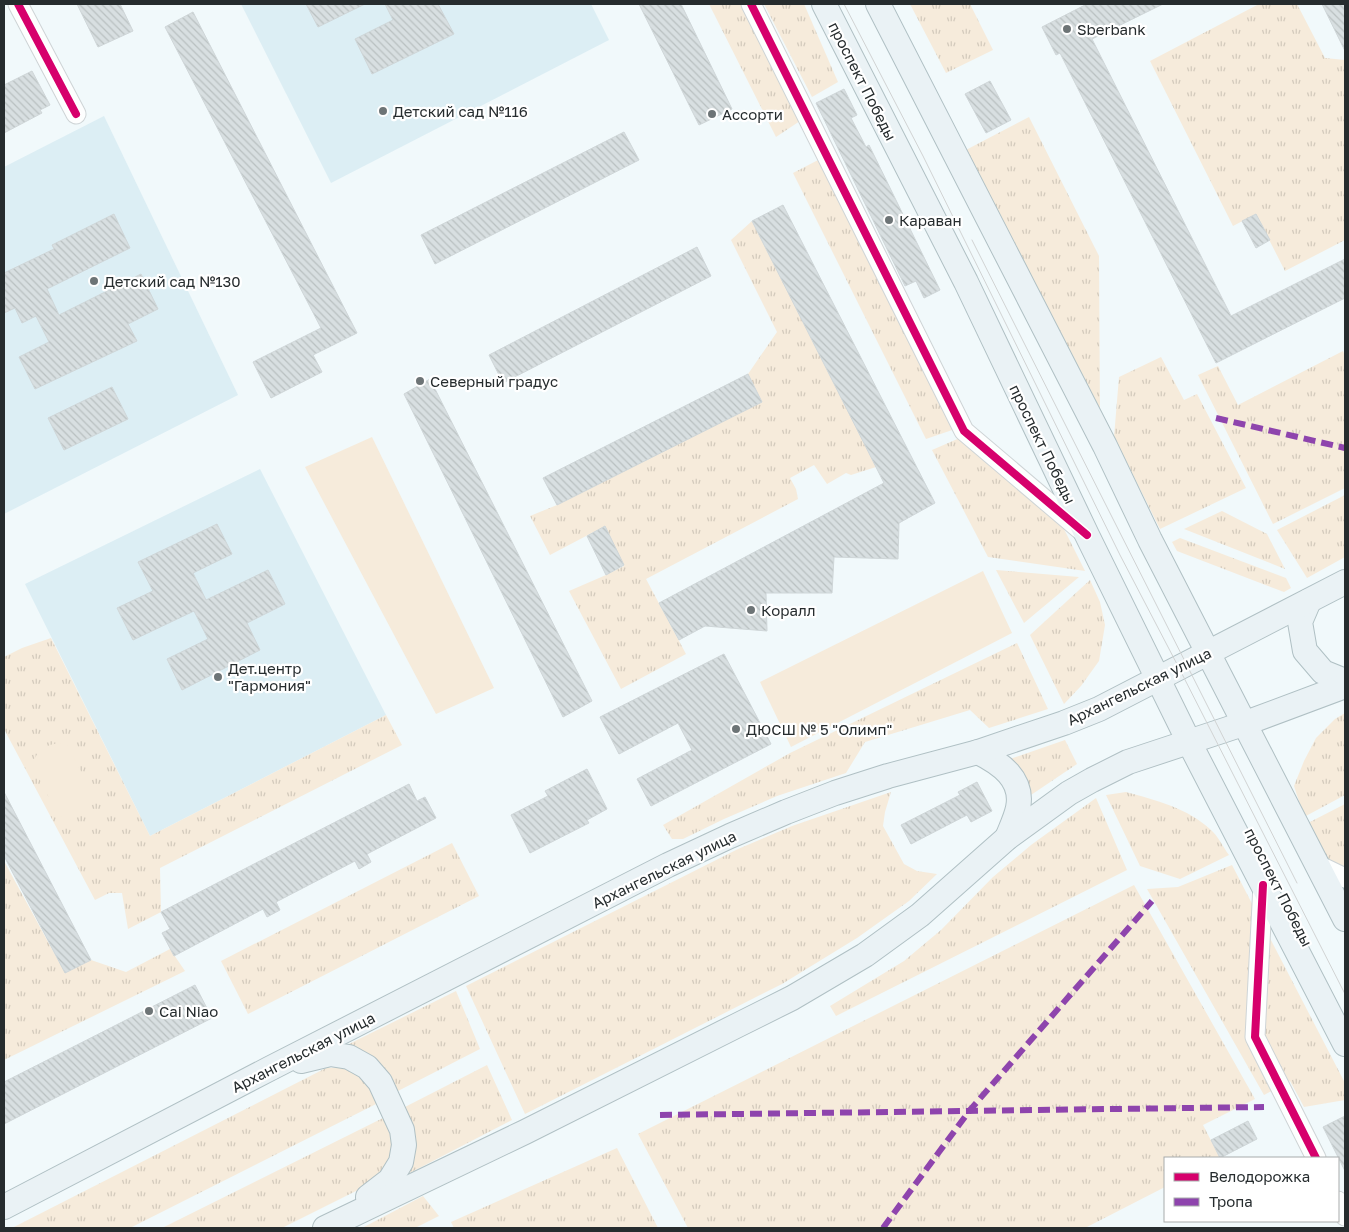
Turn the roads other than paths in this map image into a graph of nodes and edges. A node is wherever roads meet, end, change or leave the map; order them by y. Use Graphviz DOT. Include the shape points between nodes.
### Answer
graph roads {
  1 [pos="18,4"];
  2 [pos="751,4"];
  3 [pos="824,4"];
  4 [pos="878,4"];
  5 [pos="76,114"];
  6 [pos="1087,535"];
  7 [pos="1345,582"];
  8 [pos="1310,601"];
  9 [pos="1209,653"];
  10 [pos="1158,679"];
  11 [pos="1345,681"];
  12 [pos="1345,686"];
  13 [pos="1246,723"];
  14 [pos="1189,742"];
  15 [pos="978,752"];
  16 [pos="1007,838"];
  17 [pos="1318,865"];
  18 [pos="1345,878"];
  19 [pos="1263,885"];
  20 [pos="1345,919"];
  21 [pos="1345,1044"];
  22 [pos="269,1069"];
  23 [pos="1315,1157"];
  24 [pos="1339,1203"];
  25 [pos="4,1207"];
  26 [pos="1345,1216"];
  27 [pos="329,1226"];
  1 -- 5 [label="street"];
  2 -- 6 [label="street" via="964,431"];
  3 -- 6 [label="main road, проспект Победы" via="966,282"];
  4 -- 9 [label="main road"];
  6 -- 10 [label="main road, проспект Победы"];
  7 -- 8 [label="main road, Архангельская улица"];
  8 -- 9 [label="main road, Архангельская улица"];
  8 -- 11 [label="main road" via="1300,622 1305,650 1322,672"];
  9 -- 10 [label="main road, Архангельская улица"];
  9 -- 13 [label="main road"];
  10 -- 14 [label="main road, проспект Победы"];
  10 -- 15 [label="main road, Архангельская улица" via="1073,719"];
  12 -- 13 [label="main road"];
  13 -- 14 [label="main road"];
  13 -- 17 [label="main road"];
  14 -- 16 [label="main road" via="1128,762 1092,780"];
  14 -- 19 [label="main road, проспект Победы"];
  15 -- 16 [label="main road" via="1005,768 1014,781 1018,807"];
  15 -- 22 [label="main road, Архангельская улица" via="835,793 730,836"];
  16 -- 27 [label="main road" via="920,915 865,955 792,998"];
  17 -- 18 [label="street"];
  17 -- 20 [label="main road"];
  19 -- 21 [label="main road, проспект Победы"];
  19 -- 23 [label="street" via="1255,1037"];
  22 -- 25 [label="main road, Архангельская улица"];
  22 -- 27 [label="main road" via="330,1054 349,1057 367,1067 380,1082 402,1130 401,1162 390,1180"];
  24 -- 26 [label="street"];
}
